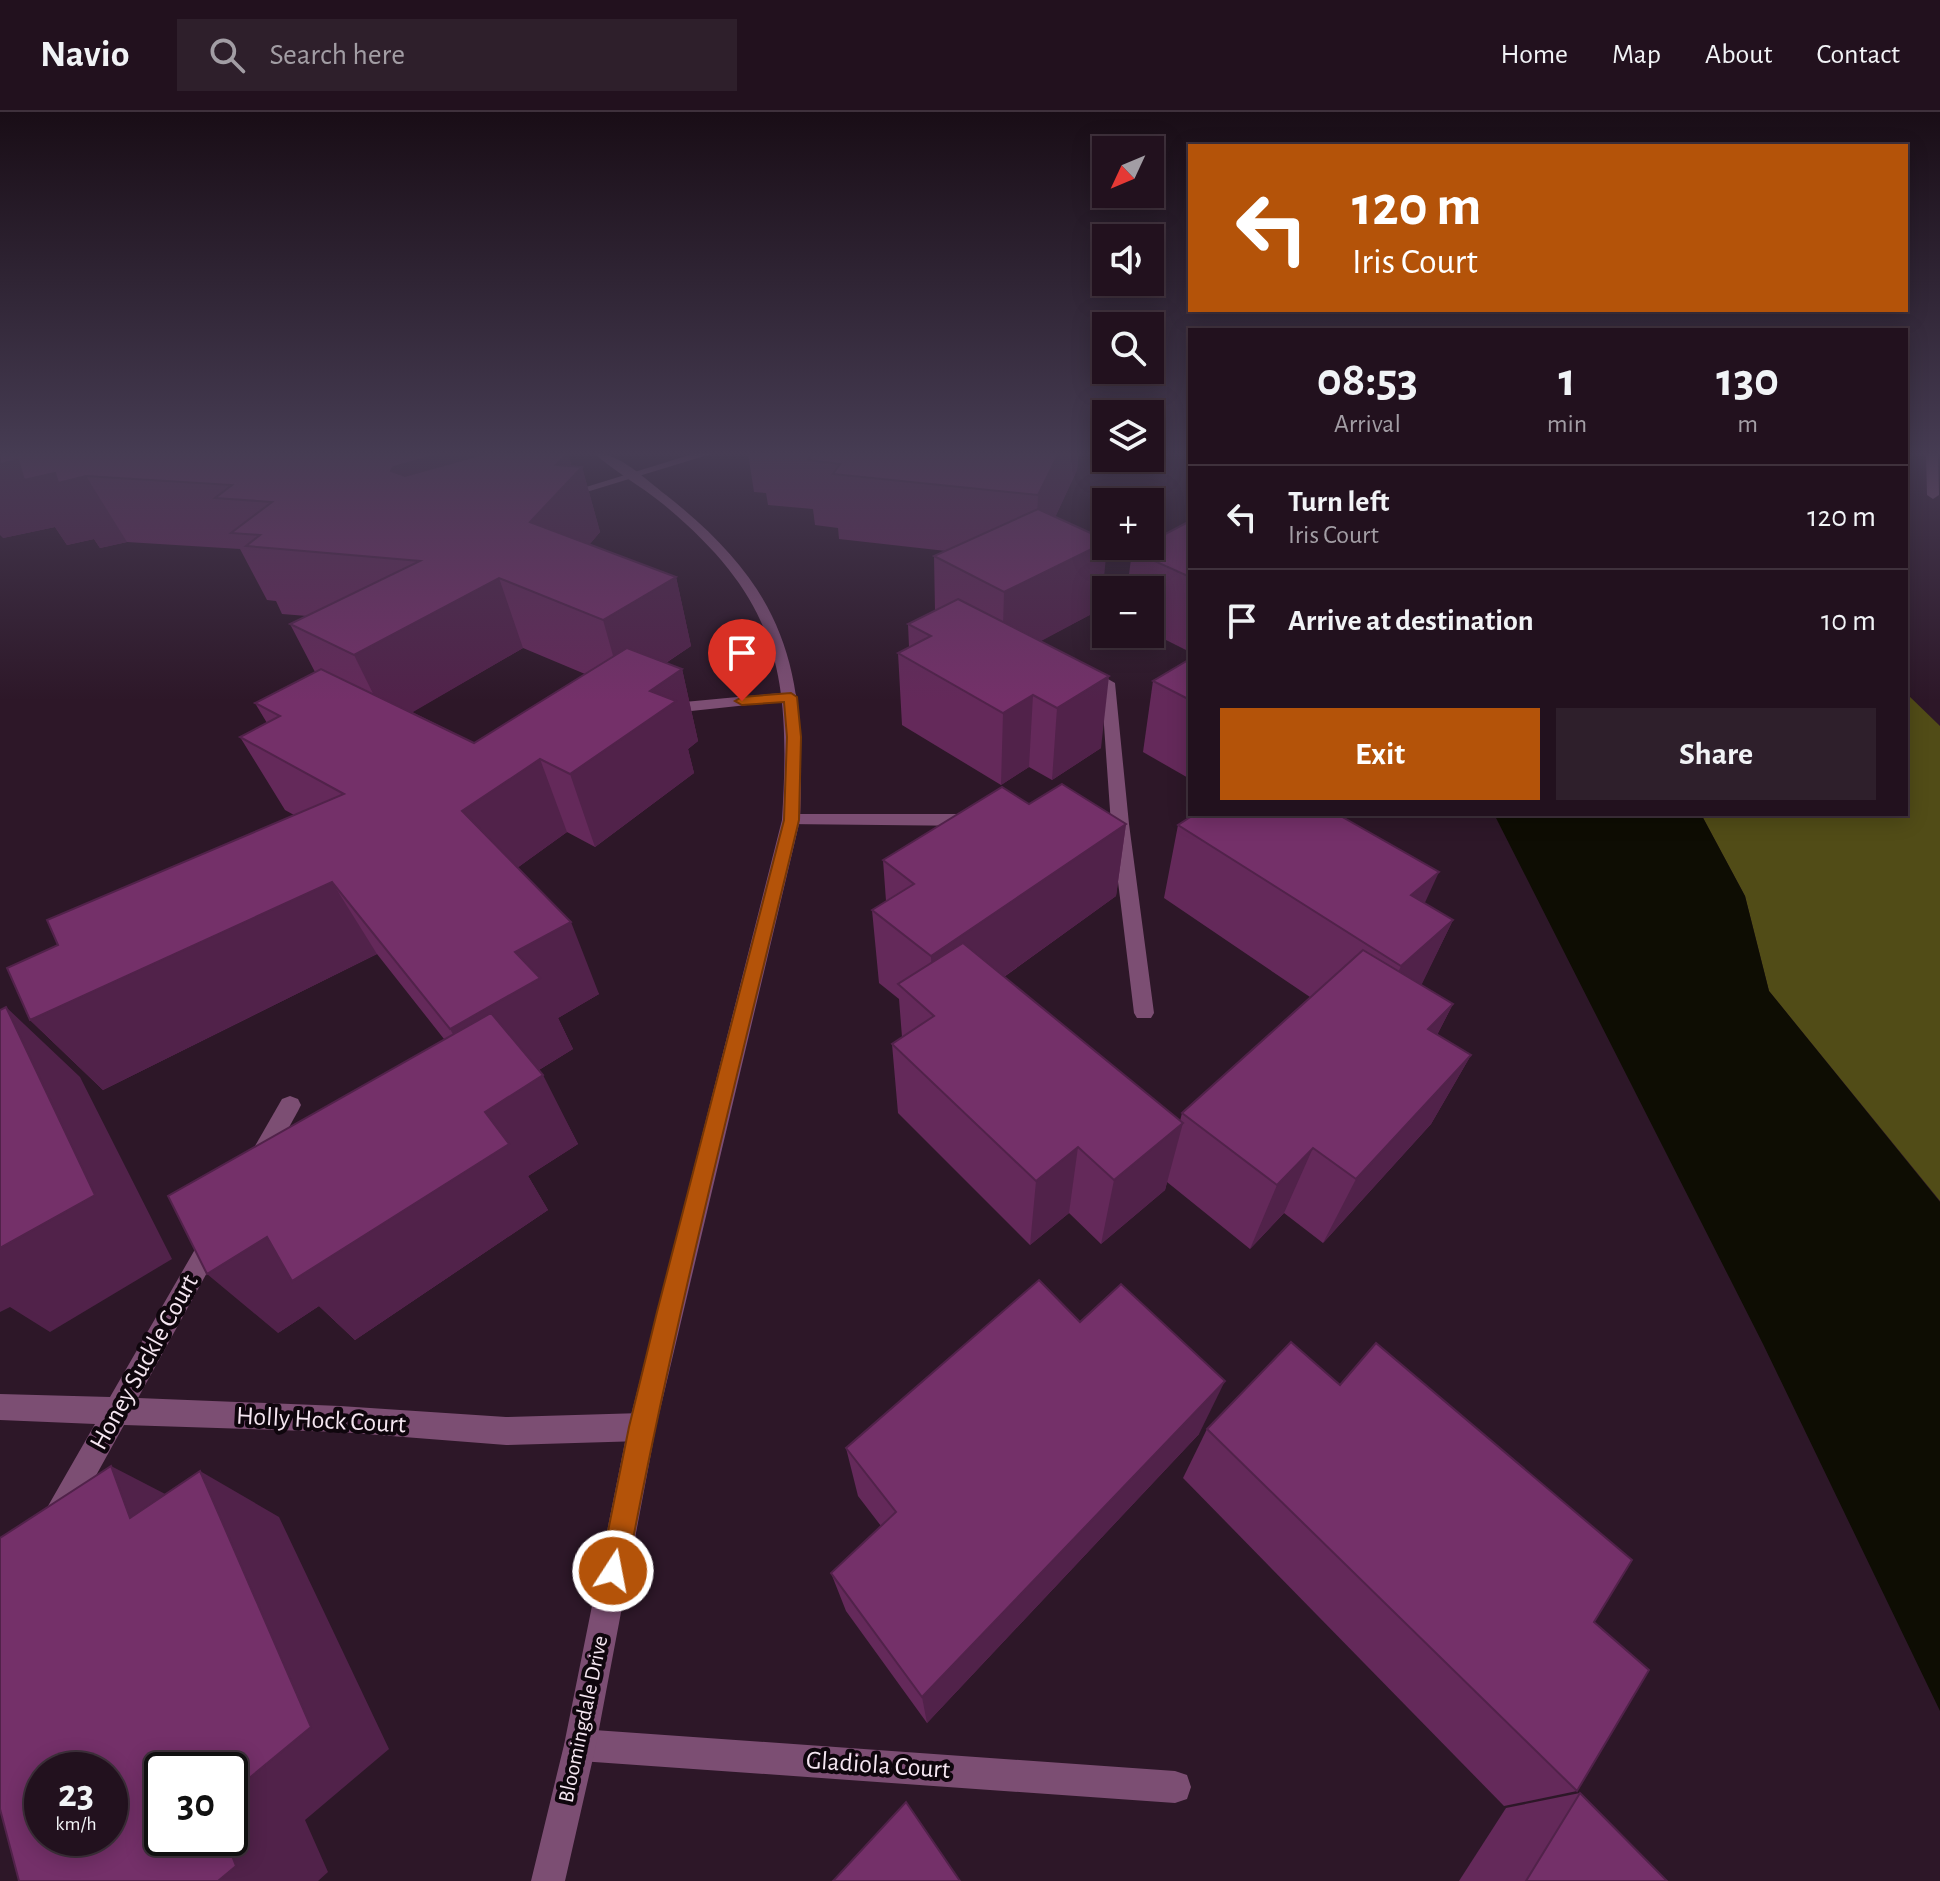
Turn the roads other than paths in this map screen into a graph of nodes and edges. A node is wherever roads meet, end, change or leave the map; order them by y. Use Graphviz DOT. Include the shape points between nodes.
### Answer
graph roads {
  1 [pos="702,536"];
  2 [pos="1108,683"];
  3 [pos="791,697"];
  4 [pos="641,711"];
  5 [pos="791,820"];
  6 [pos="990,820"];
  7 [pos="1144,1013"];
  8 [pos="290,1105"];
  9 [pos="245,1185"];
  10 [pos="229,1212"];
  11 [pos="0,1407"];
  12 [pos="116,1412"];
  13 [pos="642,1427"];
  14 [pos="46,1537"];
  15 [pos="580,1745"];
  16 [pos="1175,1787"];
  17 [pos="548,1881"];
  1 -- 3 [label="street, Bloomingdale Drive" via="765,614"];
  2 -- 7 [label="street" via="1113,824"];
  3 -- 4 [label="street"];
  3 -- 5 [label="street, Bloomingdale Drive"];
  5 -- 6 [label="street"];
  5 -- 13 [label="street, Bloomingdale Drive"];
  8 -- 9 [label="street"];
  10 -- 12 [label="street, Honey Suckle Court"];
  11 -- 12 [label="street, Holly Hock Court"];
  12 -- 13 [label="street, Holly Hock Court" via="506,1431"];
  12 -- 14 [label="street, Honey Suckle Court"];
  13 -- 15 [label="street, Bloomingdale Drive"];
  15 -- 16 [label="street, Gladiola Court"];
  15 -- 17 [label="street, Bloomingdale Drive"];
}
